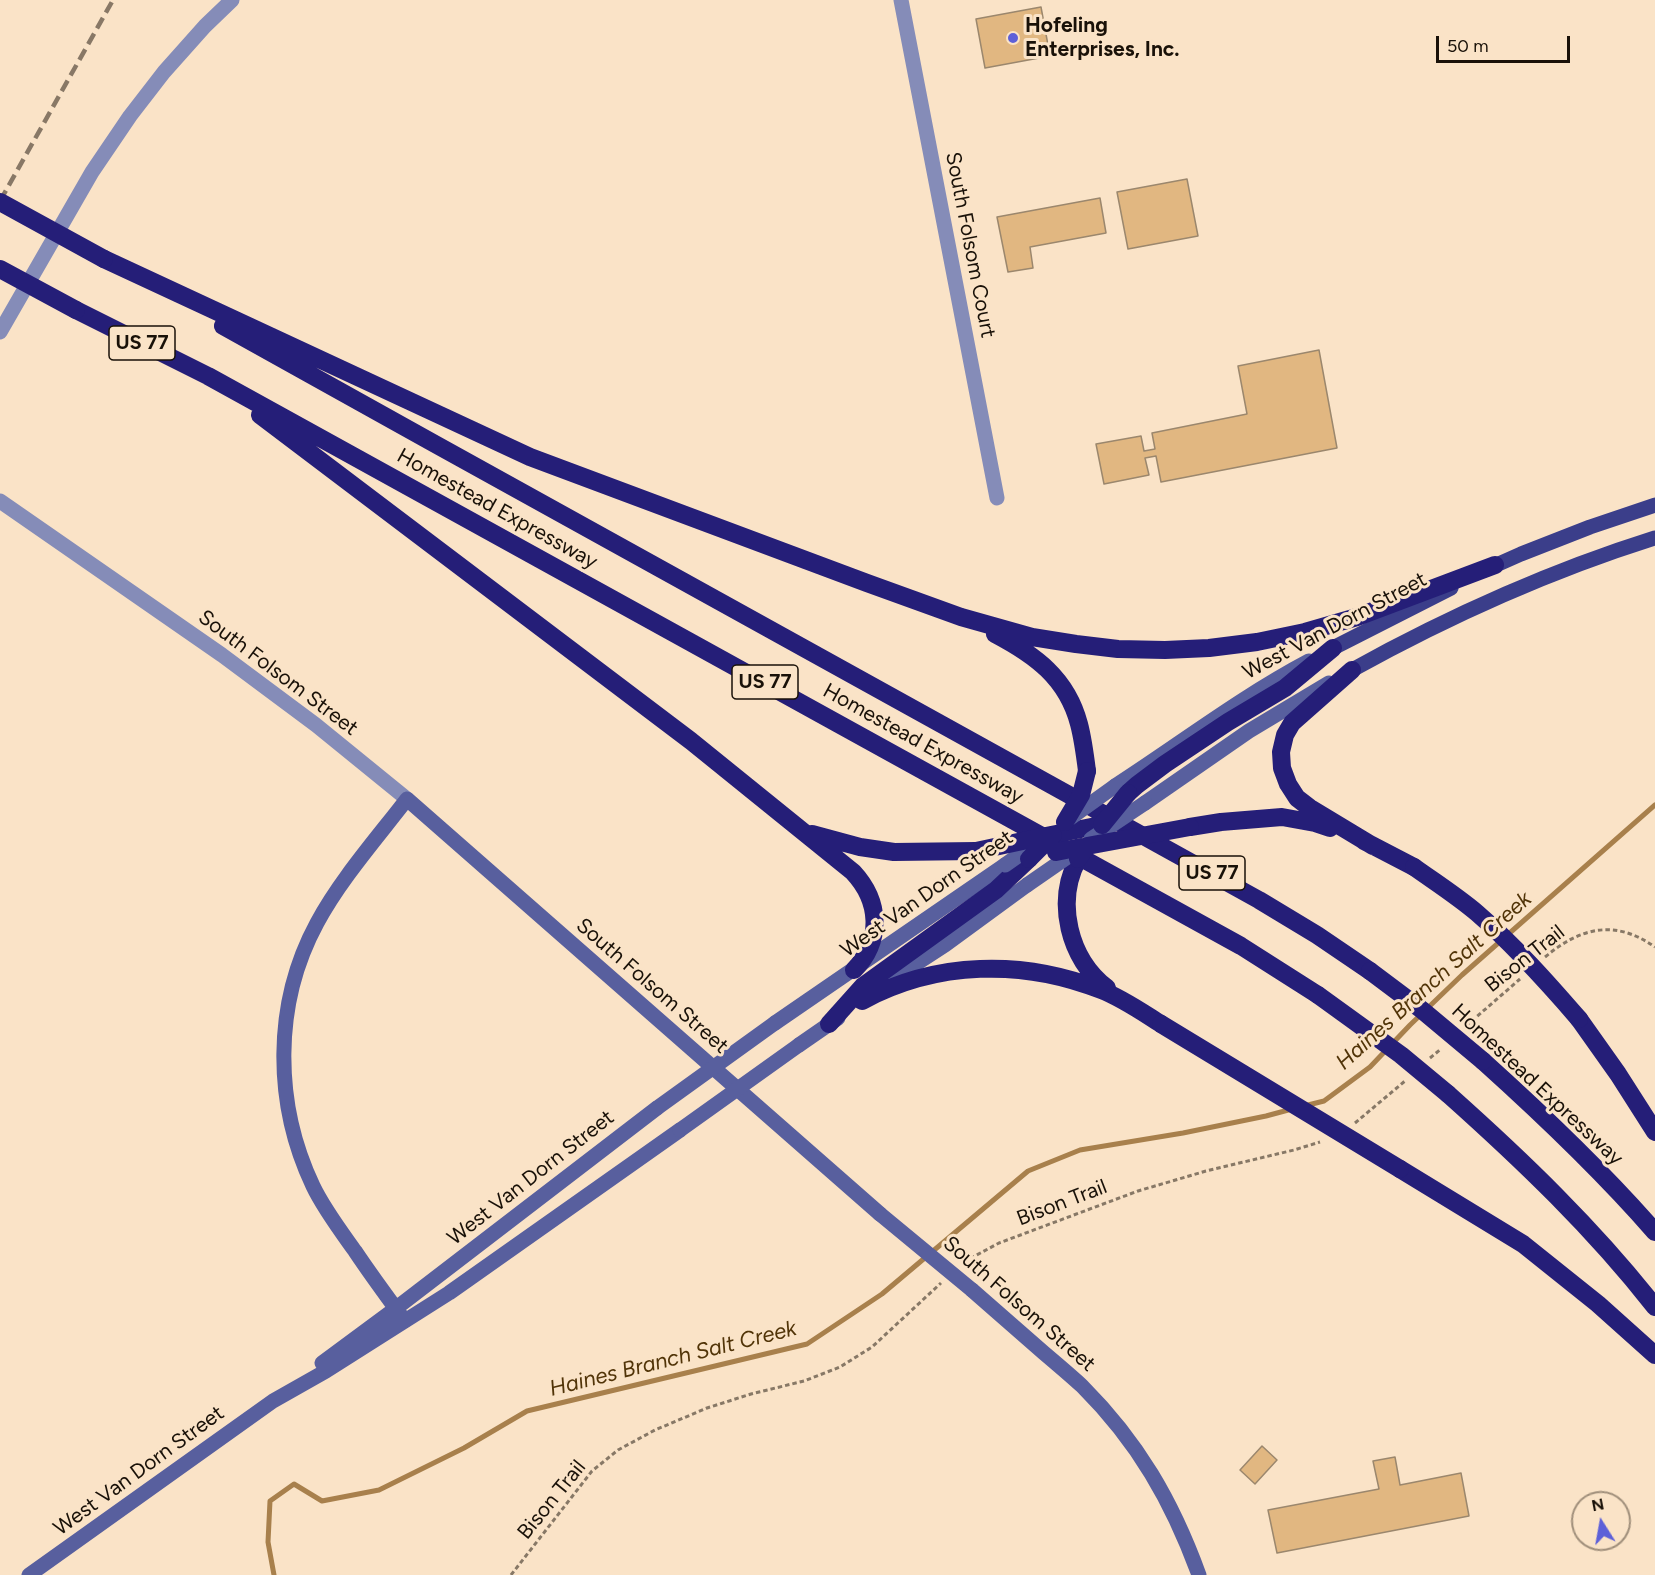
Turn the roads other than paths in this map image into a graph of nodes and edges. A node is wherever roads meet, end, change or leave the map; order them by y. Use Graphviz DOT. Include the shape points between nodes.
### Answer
graph roads {
  1 [pos="232,0"];
  2 [pos="902,0"];
  3 [pos="0,202"];
  4 [pos="104,259"];
  5 [pos="0,269"];
  6 [pos="0,332"];
  7 [pos="208,376"];
  8 [pos="997,498"];
  9 [pos="0,501"];
  10 [pos="1655,506"];
  11 [pos="1655,538"];
  12 [pos="1495,565"];
  13 [pos="961,617"];
  14 [pos="1333,648"];
  15 [pos="1352,670"];
  16 [pos="1122,790"];
  17 [pos="407,799"];
  18 [pos="792,822"];
  19 [pos="1109,823"];
  20 [pos="1055,831"];
  21 [pos="1086,844"];
  22 [pos="1373,846"];
  23 [pos="1029,859"];
  24 [pos="1011,874"];
  25 [pos="854,970"];
  26 [pos="862,1001"];
  27 [pos="1131,1005"];
  28 [pos="829,1024"];
  29 [pos="1655,1132"];
  30 [pos="1655,1232"];
  31 [pos="1655,1307"];
  32 [pos="395,1309"];
  33 [pos="405,1321"];
  34 [pos="1655,1355"];
  35 [pos="273,1401"];
  36 [pos="29,1575"];
  37 [pos="1199,1575"];
  1 -- 6 [label="street" via="164,72 130,116 92,172"];
  2 -- 8 [label="street, South Folsom Court"];
  3 -- 4 [label="highway, Homestead Expressway / US 77, bridge"];
  4 -- 13 [label="highway" via="530,457"];
  4 -- 30 [label="highway, Homestead Expressway / US 77, bridge" via="1317,935 1422,1010 1483,1061 1590,1161"];
  5 -- 7 [label="highway, Homestead Expressway / US 77, bridge"];
  7 -- 18 [label="highway" via="692,741"];
  7 -- 31 [label="highway, Homestead Expressway / US 77, bridge" via="1241,945 1318,995 1448,1094 1546,1185"];
  9 -- 17 [label="street, South Folsom Street" via="232,662"];
  10 -- 12 [label="main road, West Van Dorn Street"];
  11 -- 15 [label="main road" via="1470,609"];
  12 -- 13 [label="highway" via="1357,617 1257,642 1209,648 1118,649 1076,644 1032,637"];
  12 -- 14 [label="main road, West Van Dorn Street"];
  13 -- 20 [label="highway, bridge" via="1039,661 1059,682 1079,721 1087,771 1081,795"];
  14 -- 16 [label="highway" via="1285,688 1137,785"];
  15 -- 19 [label="main road, bridge" via="1249,730 1145,803"];
  15 -- 22 [label="highway" via="1292,723 1281,752 1282,768 1298,798"];
  16 -- 19 [label="highway, bridge"];
  16 -- 20 [label="main road, West Van Dorn Street, bridge"];
  17 -- 32 [label="main road" via="316,924 291,992 283,1058 290,1119 313,1187"];
  17 -- 37 [label="main road, South Folsom Street, bridge" via="1082,1386 1116,1423 1166,1496"];
  18 -- 20 [label="highway, bridge" via="818,837 894,852 976,851"];
  18 -- 25 [label="highway" via="853,872 867,889 873,904 874,934"];
  19 -- 20 [label="highway"];
  19 -- 21 [label="highway, bridge"];
  20 -- 23 [label="highway, bridge"];
  20 -- 24 [label="main road, West Van Dorn Street, bridge"];
  21 -- 22 [label="highway, bridge" via="1221,822 1282,817 1332,828"];
  21 -- 23 [label="highway, bridge"];
  21 -- 24 [label="main road, West Van Dorn Street, bridge"];
  21 -- 27 [label="highway, bridge" via="1073,868 1068,889 1070,931 1080,956 1097,981"];
  22 -- 29 [label="highway, bridge" via="1414,867 1477,913 1543,978 1579,1019"];
  23 -- 24 [label="highway, bridge"];
  24 -- 25 [label="main road, West Van Dorn Street"];
  24 -- 26 [label="main road, West Van Dorn Street" via="945,945"];
  24 -- 28 [label="highway" via="996,890 863,986"];
  25 -- 32 [label="main road, West Van Dorn Street, bridge" via="657,1108"];
  26 -- 27 [label="highway" via="904,982 986,968 1047,973 1102,990"];
  26 -- 28 [label="main road, West Van Dorn Street"];
  27 -- 34 [label="highway, bridge" via="1523,1244"];
  28 -- 33 [label="main road, West Van Dorn Street, bridge"];
  32 -- 33 [label="main road"];
  32 -- 35 [label="main road, West Van Dorn Street"];
  33 -- 35 [label="main road, West Van Dorn Street"];
  35 -- 36 [label="main road, West Van Dorn Street"];
}
